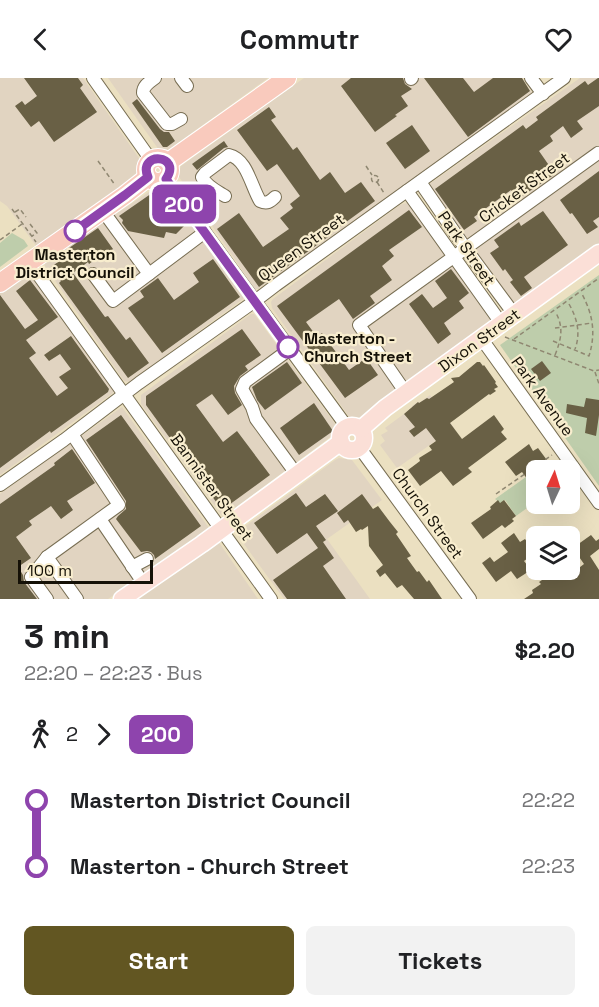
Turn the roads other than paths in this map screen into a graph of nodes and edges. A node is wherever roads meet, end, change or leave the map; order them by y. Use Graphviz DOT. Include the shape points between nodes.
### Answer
graph roads {
  1 [pos="93,78"];
  2 [pos="155,78"];
  3 [pos="287,78"];
  4 [pos="531,78"];
  5 [pos="564,78"];
  6 [pos="543,94"];
  7 [pos="181,120"];
  8 [pos="599,154"];
  9 [pos="158,170"];
  10 [pos="420,183"];
  11 [pos="407,191"];
  12 [pos="225,196"];
  13 [pos="275,197"];
  14 [pos="103,211"];
  15 [pos="205,232"];
  16 [pos="466,249"];
  17 [pos="599,253"];
  18 [pos="454,258"];
  19 [pos="29,262"];
  20 [pos="93,274"];
  21 [pos="149,274"];
  22 [pos="0,283"];
  23 [pos="255,302"];
  24 [pos="497,327"];
  25 [pos="290,350"];
  26 [pos="406,393"];
  27 [pos="125,394"];
  28 [pos="350,433"];
  29 [pos="72,434"];
  30 [pos="359,447"];
  31 [pos="297,475"];
  32 [pos="0,485"];
  33 [pos="599,503"];
  34 [pos="100,519"];
  35 [pos="222,529"];
  36 [pos="47,557"];
  37 [pos="147,559"];
  38 [pos="132,567"];
  39 [pos="144,584"];
  40 [pos="47,599"];
  41 [pos="77,599"];
  42 [pos="122,599"];
  43 [pos="272,599"];
  44 [pos="470,599"];
  1 -- 9 [label="street"];
  2 -- 7 [label="street" via="143,93 167,124"];
  3 -- 9 [label="highway"];
  4 -- 6 [label="street"];
  5 -- 6 [label="street, Queen Street"];
  6 -- 10 [label="street, Queen Street"];
  8 -- 16 [label="street, Cricket Street"];
  9 -- 14 [label="highway"];
  9 -- 15 [label="street"];
  10 -- 11 [label="street, Queen Street"];
  10 -- 16 [label="street, Park Street"];
  11 -- 18 [label="street, Park Street"];
  11 -- 23 [label="street, Queen Street"];
  12 -- 13 [label="street" via="202,177 229,155 241,162 260,201 269,202"];
  14 -- 19 [label="highway"];
  14 -- 21 [label="street"];
  15 -- 21 [label="street"];
  15 -- 23 [label="street"];
  16 -- 18 [label="street, Cricket Street"];
  16 -- 24 [label="street, Park Street"];
  17 -- 24 [label="main road, Dixon Street"];
  18 -- 24 [label="street, Park Street"];
  18 -- 26 [label="street, Cricket Street" via="359,325"];
  19 -- 22 [label="highway"];
  19 -- 27 [label="street, Bannister Street"];
  20 -- 21 [label="street" via="113,301"];
  23 -- 25 [label="street"];
  23 -- 27 [label="street, Queen Street"];
  24 -- 26 [label="main road, Dixon Street"];
  24 -- 33 [label="street, Park Avenue" via="560,449"];
  25 -- 28 [label="street"];
  25 -- 31 [label="street" via="245,382 242,389 256,419"];
  26 -- 28 [label="main road, Dixon Street"];
  27 -- 29 [label="street, Queen Street"];
  27 -- 35 [label="street, Bannister Street"];
  28 -- 30 [label="main road" via="344,446"];
  28 -- 31 [label="main road, Dixon Street"];
  29 -- 32 [label="street, Queen Street"];
  29 -- 34 [label="street" via="119,505"];
  30 -- 44 [label="street, Church Street"];
  31 -- 35 [label="main road, Dixon Street"];
  34 -- 36 [label="street"];
  34 -- 38 [label="street"];
  35 -- 39 [label="main road, Dixon Street"];
  35 -- 43 [label="street, Bannister Street"];
  36 -- 40 [label="street" via="31,577"];
  36 -- 41 [label="street"];
  37 -- 38 [label="street"];
  38 -- 39 [label="street"];
  39 -- 42 [label="main road, Dixon Street"];
}
